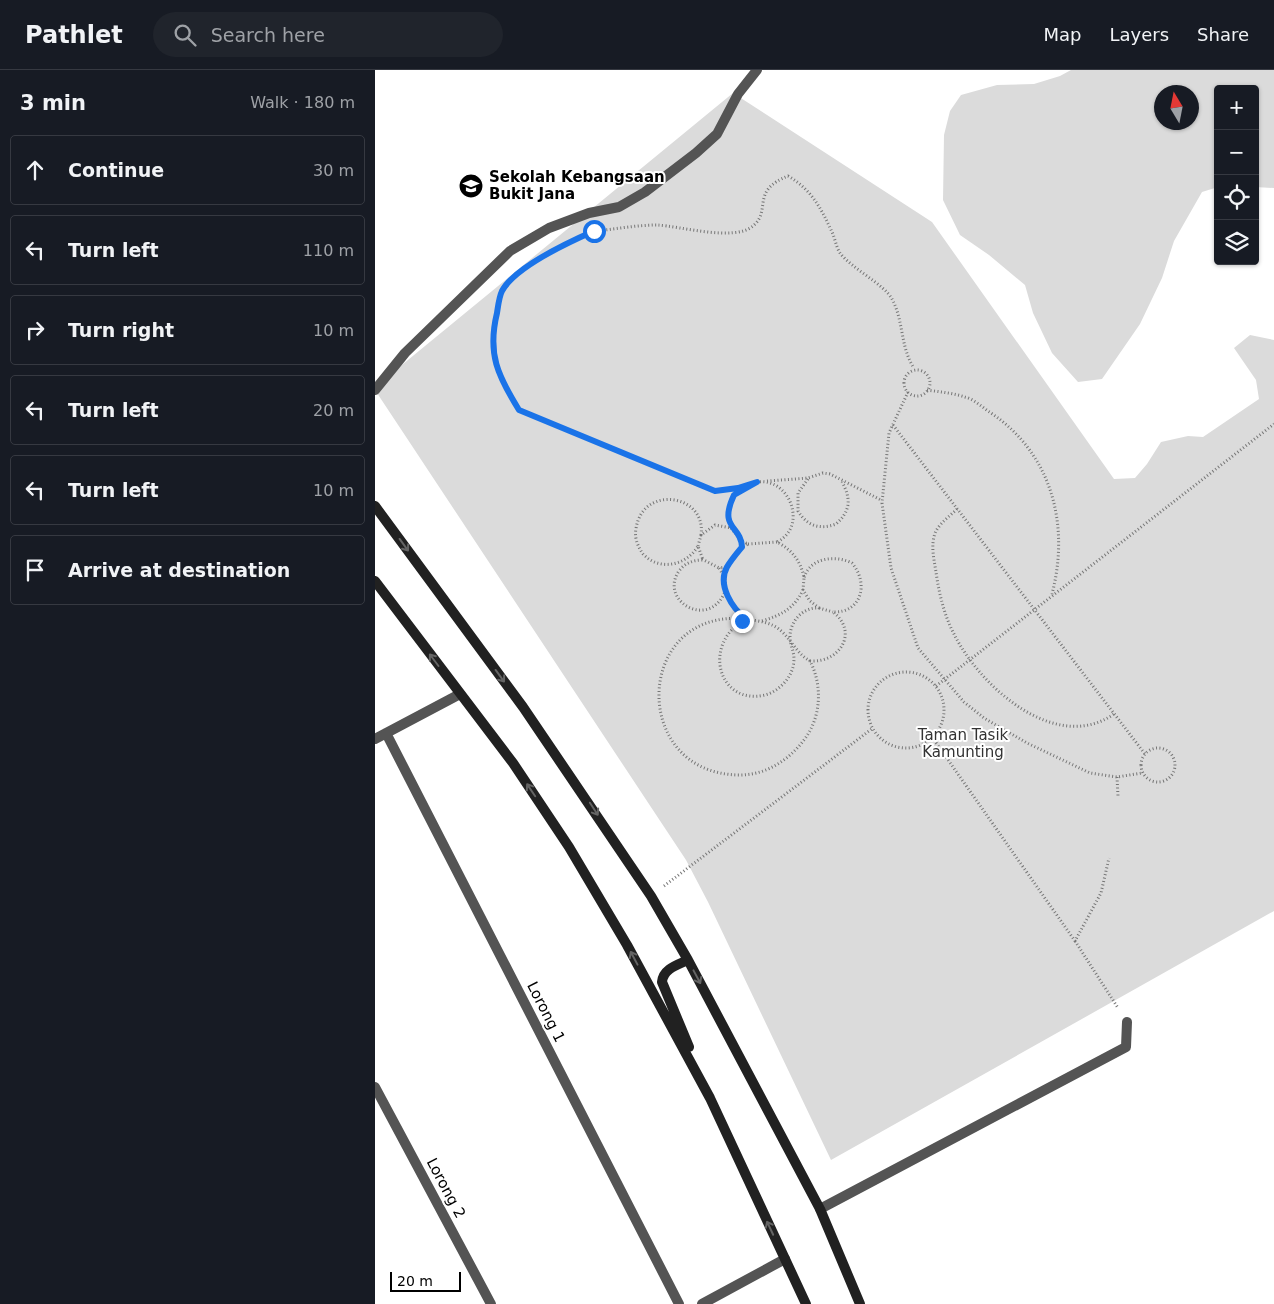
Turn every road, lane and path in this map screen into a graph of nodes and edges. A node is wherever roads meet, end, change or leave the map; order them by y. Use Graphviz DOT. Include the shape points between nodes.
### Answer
graph roads {
  1 [pos="757,70"];
  2 [pos="914,368"];
  3 [pos="375,390"];
  4 [pos="927,390"];
  5 [pos="908,392"];
  6 [pos="1274,424"];
  7 [pos="893,425"];
  8 [pos="808,478"];
  9 [pos="757,482"];
  10 [pos="842,482"];
  11 [pos="881,500"];
  12 [pos="375,506"];
  13 [pos="957,509"];
  14 [pos="731,528"];
  15 [pos="701,535"];
  16 [pos="740,539"];
  17 [pos="777,542"];
  18 [pos="748,544"];
  19 [pos="698,546"];
  20 [pos="742,547"];
  21 [pos="702,560"];
  22 [pos="727,567"];
  23 [pos="719,568"];
  24 [pos="804,577"];
  25 [pos="725,578"];
  26 [pos="375,581"];
  27 [pos="726,589"];
  28 [pos="803,590"];
  29 [pos="1052,594"];
  30 [pos="819,608"];
  31 [pos="1033,608"];
  32 [pos="833,612"];
  33 [pos="746,619"];
  34 [pos="762,621"];
  35 [pos="791,644"];
  36 [pos="969,660"];
  37 [pos="810,661"];
  38 [pos="945,679"];
  39 [pos="936,686"];
  40 [pos="459,694"];
  41 [pos="1114,714"];
  42 [pos="873,728"];
  43 [pos="386,733"];
  44 [pos="932,737"];
  45 [pos="375,738"];
  46 [pos="1145,754"];
  47 [pos="1142,773"];
  48 [pos="1117,777"];
  49 [pos="1119,796"];
  50 [pos="1109,858"];
  51 [pos="651,896"];
  52 [pos="1075,941"];
  53 [pos="688,960"];
  54 [pos="1127,1022"];
  55 [pos="375,1087"];
  56 [pos="711,1098"];
  57 [pos="820,1209"];
  58 [pos="785,1259"];
  59 [pos="491,1304"];
  60 [pos="679,1304"];
  61 [pos="702,1304"];
  62 [pos="806,1304"];
  63 [pos="860,1304"];
  1 -- 3 [label="street" via="738,94 717,134 695,154 645,192 619,207 549,228 510,251 405,354"];
  2 -- 9 [label="path" via="906,356 899,314 891,297 839,252 833,233 812,194 803,184 788,176 773,182 764,193 761,212 753,226 742,232 703,233 658,225 594,231 527,266 502,291 493,328 493,359 519,410 715,491"];
  4 -- 5 [label="path" via="920,395"];
  4 -- 5 [label="path" via="929,378 915,370 905,377 904,386"];
  4 -- 29 [label="path" via="966,397 1007,424 1041,466 1058,513 1058,569"];
  5 -- 7 [label="path"];
  6 -- 29 [label="path"];
  7 -- 13 [label="path"];
  7 -- 38 [label="path" via="889,433 882,503 891,568 918,648"];
  8 -- 9 [label="path"];
  8 -- 10 [label="path" via="830,474"];
  8 -- 10 [label="path" via="798,492 798,510 810,524 818,527 836,524 848,510 848,492"];
  9 -- 14 [label="path" via="734,495 728,515"];
  9 -- 17 [label="path" via="779,487 792,503 793,523"];
  10 -- 11 [label="path"];
  12 -- 51 [label="main road, one-way" via="523,707"];
  13 -- 31 [label="path"];
  13 -- 36 [label="path" via="936,532 933,556 949,622"];
  14 -- 15 [label="path" via="715,525"];
  14 -- 16 [label="path"];
  15 -- 19 [label="path"];
  15 -- 19 [label="path" via="700,520 694,510 674,499 652,503 637,520 637,543 652,561 674,564 685,560"];
  16 -- 18 [label="path"];
  16 -- 20 [label="path"];
  17 -- 18 [label="path"];
  17 -- 24 [label="path" via="794,554"];
  18 -- 20 [label="path"];
  19 -- 21 [label="path"];
  20 -- 22 [label="path"];
  21 -- 23 [label="path"];
  21 -- 27 [label="path" via="691,562 678,573 675,582 679,599 701,611 718,604"];
  22 -- 23 [label="path"];
  22 -- 25 [label="path"];
  23 -- 25 [label="path"];
  24 -- 28 [label="path"];
  24 -- 32 [label="path" via="815,564 833,557 852,563 858,570 862,579 859,598 844,611"];
  25 -- 27 [label="path"];
  40 -- 26 [label="main road, one-way"];
  27 -- 33 [label="path" via="733,607"];
  28 -- 30 [label="path"];
  28 -- 34 [label="path" via="785,613"];
  29 -- 31 [label="path"];
  30 -- 32 [label="path"];
  30 -- 35 [label="path" via="805,611 796,618 791,627"];
  31 -- 36 [label="path"];
  31 -- 41 [label="path"];
  32 -- 37 [label="path" via="845,632 839,652 830,659"];
  33 -- 34 [label="path"];
  33 -- 35 [label="path" via="728,634 719,655 719,667 724,678 741,693 765,695 785,683 794,662"];
  33 -- 37 [label="path" via="729,617 696,627 682,638 663,668 658,686 662,721 675,744 695,763 711,771 747,775 764,771 795,752 814,722 818,705 819,687"];
  34 -- 35 [label="path" via="781,630"];
  35 -- 37 [label="path"];
  36 -- 38 [label="path"];
  36 -- 41 [label="path" via="998,692 1045,720 1089,726"];
  38 -- 39 [label="path"];
  38 -- 48 [label="path" via="964,702 984,718 1027,743 1089,773"];
  39 -- 42 [label="path" via="915,673 903,672 885,679 872,692 869,704"];
  39 -- 44 [label="path" via="944,709 942,721"];
  40 -- 43 [label="street"];
  56 -- 40 [label="main road, one-way" via="569,847 513,763"];
  41 -- 46 [label="path"];
  42 -- 44 [label="path" via="881,738 904,748 916,746"];
  42 -- 51 [label="path"];
  43 -- 45 [label="street"];
  43 -- 60 [label="street, Lorong 1"];
  44 -- 52 [label="path"];
  46 -- 46 [label="path" via="1154,748 1169,752 1173,758 1174,773 1162,782 1147,779 1140,766"];
  47 -- 48 [label="path"];
  48 -- 49 [label="path"];
  50 -- 52 [label="path" via="1101,893"];
  51 -- 53 [label="main road"];
  52 -- 54 [label="path"];
  53 -- 56 [label="main road" via="668,970 662,976 662,982"];
  53 -- 57 [label="main road, one-way"];
  54 -- 57 [label="street" via="1126,1047"];
  55 -- 59 [label="street, Lorong 2"];
  58 -- 56 [label="main road, one-way"];
  57 -- 63 [label="main road"];
  58 -- 61 [label="street"];
  58 -- 62 [label="main road"];
}
